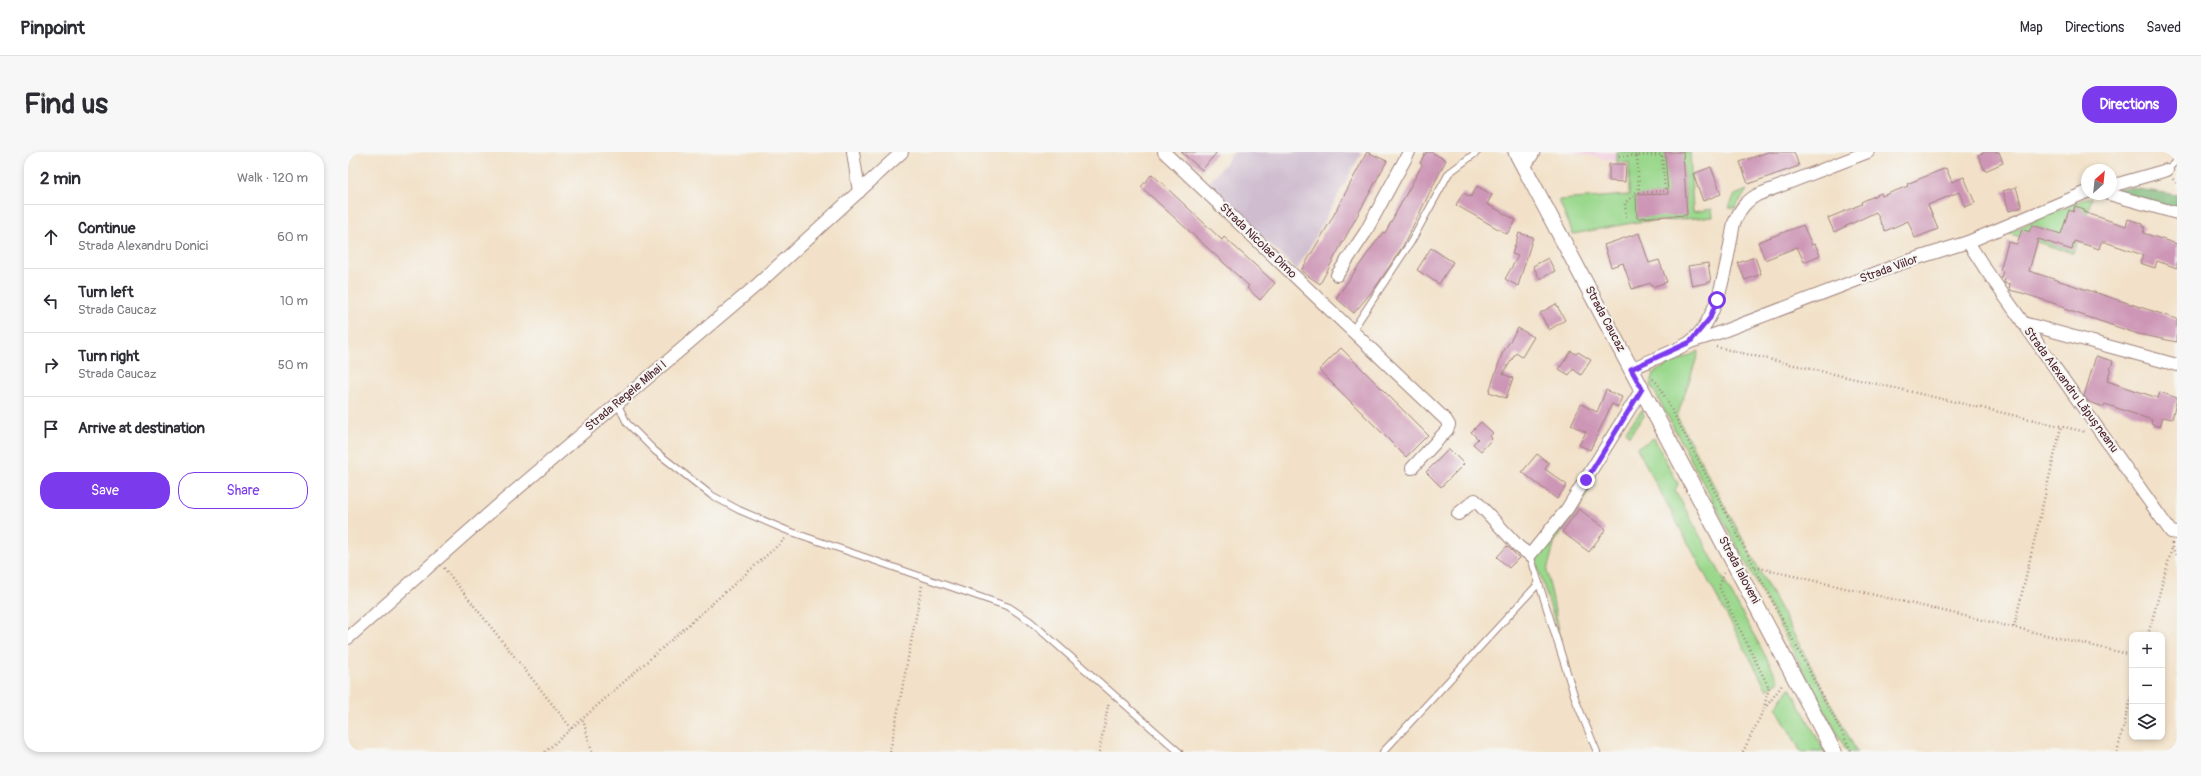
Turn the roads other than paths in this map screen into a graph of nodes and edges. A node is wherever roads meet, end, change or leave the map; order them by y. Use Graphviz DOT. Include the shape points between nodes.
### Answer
graph roads {
  1 [pos="853,152"];
  2 [pos="902,152"];
  3 [pos="1164,152"];
  4 [pos="1409,152"];
  5 [pos="1477,152"];
  6 [pos="1532,152"];
  7 [pos="1868,152"];
  8 [pos="1520,158"];
  9 [pos="2177,160"];
  10 [pos="2167,170"];
  11 [pos="2117,184"];
  12 [pos="859,192"];
  13 [pos="2081,195"];
  14 [pos="2117,196"];
  15 [pos="2177,213"];
  16 [pos="1968,242"];
  17 [pos="1337,275"];
  18 [pos="2023,323"];
  19 [pos="1352,331"];
  20 [pos="1690,342"];
  21 [pos="2177,365"];
  22 [pos="1634,367"];
  23 [pos="1642,389"];
  24 [pos="618,403"];
  25 [pos="1412,468"];
  26 [pos="1458,514"];
  27 [pos="2177,533"];
  28 [pos="1530,555"];
  29 [pos="1539,583"];
  30 [pos="348,638"];
  31 [pos="1179,752"];
  32 [pos="1383,752"];
  33 [pos="1597,752"];
  34 [pos="1834,752"];
  1 -- 12 [label="street"];
  2 -- 12 [label="street, Strada Regele Mihai I"];
  3 -- 19 [label="street, Strada Nicolae Dimo"];
  4 -- 17 [label="street" via="1365,233"];
  5 -- 19 [label="lane" via="1449,173 1411,242"];
  6 -- 8 [label="street, Strada Caucaz"];
  7 -- 20 [label="street" via="1757,195 1746,202 1734,222 1717,300 1710,318"];
  8 -- 22 [label="street, Strada Caucaz"];
  9 -- 10 [label="lane"];
  10 -- 11 [label="street"];
  12 -- 24 [label="street, Strada Regele Mihai I" via="752,290"];
  13 -- 16 [label="street, Strada Viilor"];
  14 -- 15 [label="street"];
  16 -- 18 [label="street, Strada Alexandru Lăpușneanu"];
  16 -- 20 [label="street, Strada Viilor" via="1902,263"];
  18 -- 21 [label="street"];
  18 -- 27 [label="street, Strada Alexandru Lăpușneanu" via="2171,532"];
  19 -- 25 [label="street" via="1449,425"];
  20 -- 22 [label="street, Strada Viilor"];
  22 -- 23 [label="street, Strada Caucaz"];
  23 -- 28 [label="street" via="1567,509"];
  23 -- 34 [label="street, Strada Ialoveni"];
  24 -- 30 [label="street, Strada Regele Mihai I"];
  24 -- 31 [label="lane" via="627,423 655,451 711,495 739,510 793,532 1009,607 1030,621"];
  26 -- 28 [label="street" via="1475,500 1519,547"];
  28 -- 29 [label="lane"];
  29 -- 32 [label="lane"];
  29 -- 33 [label="lane" via="1576,701"];
}
